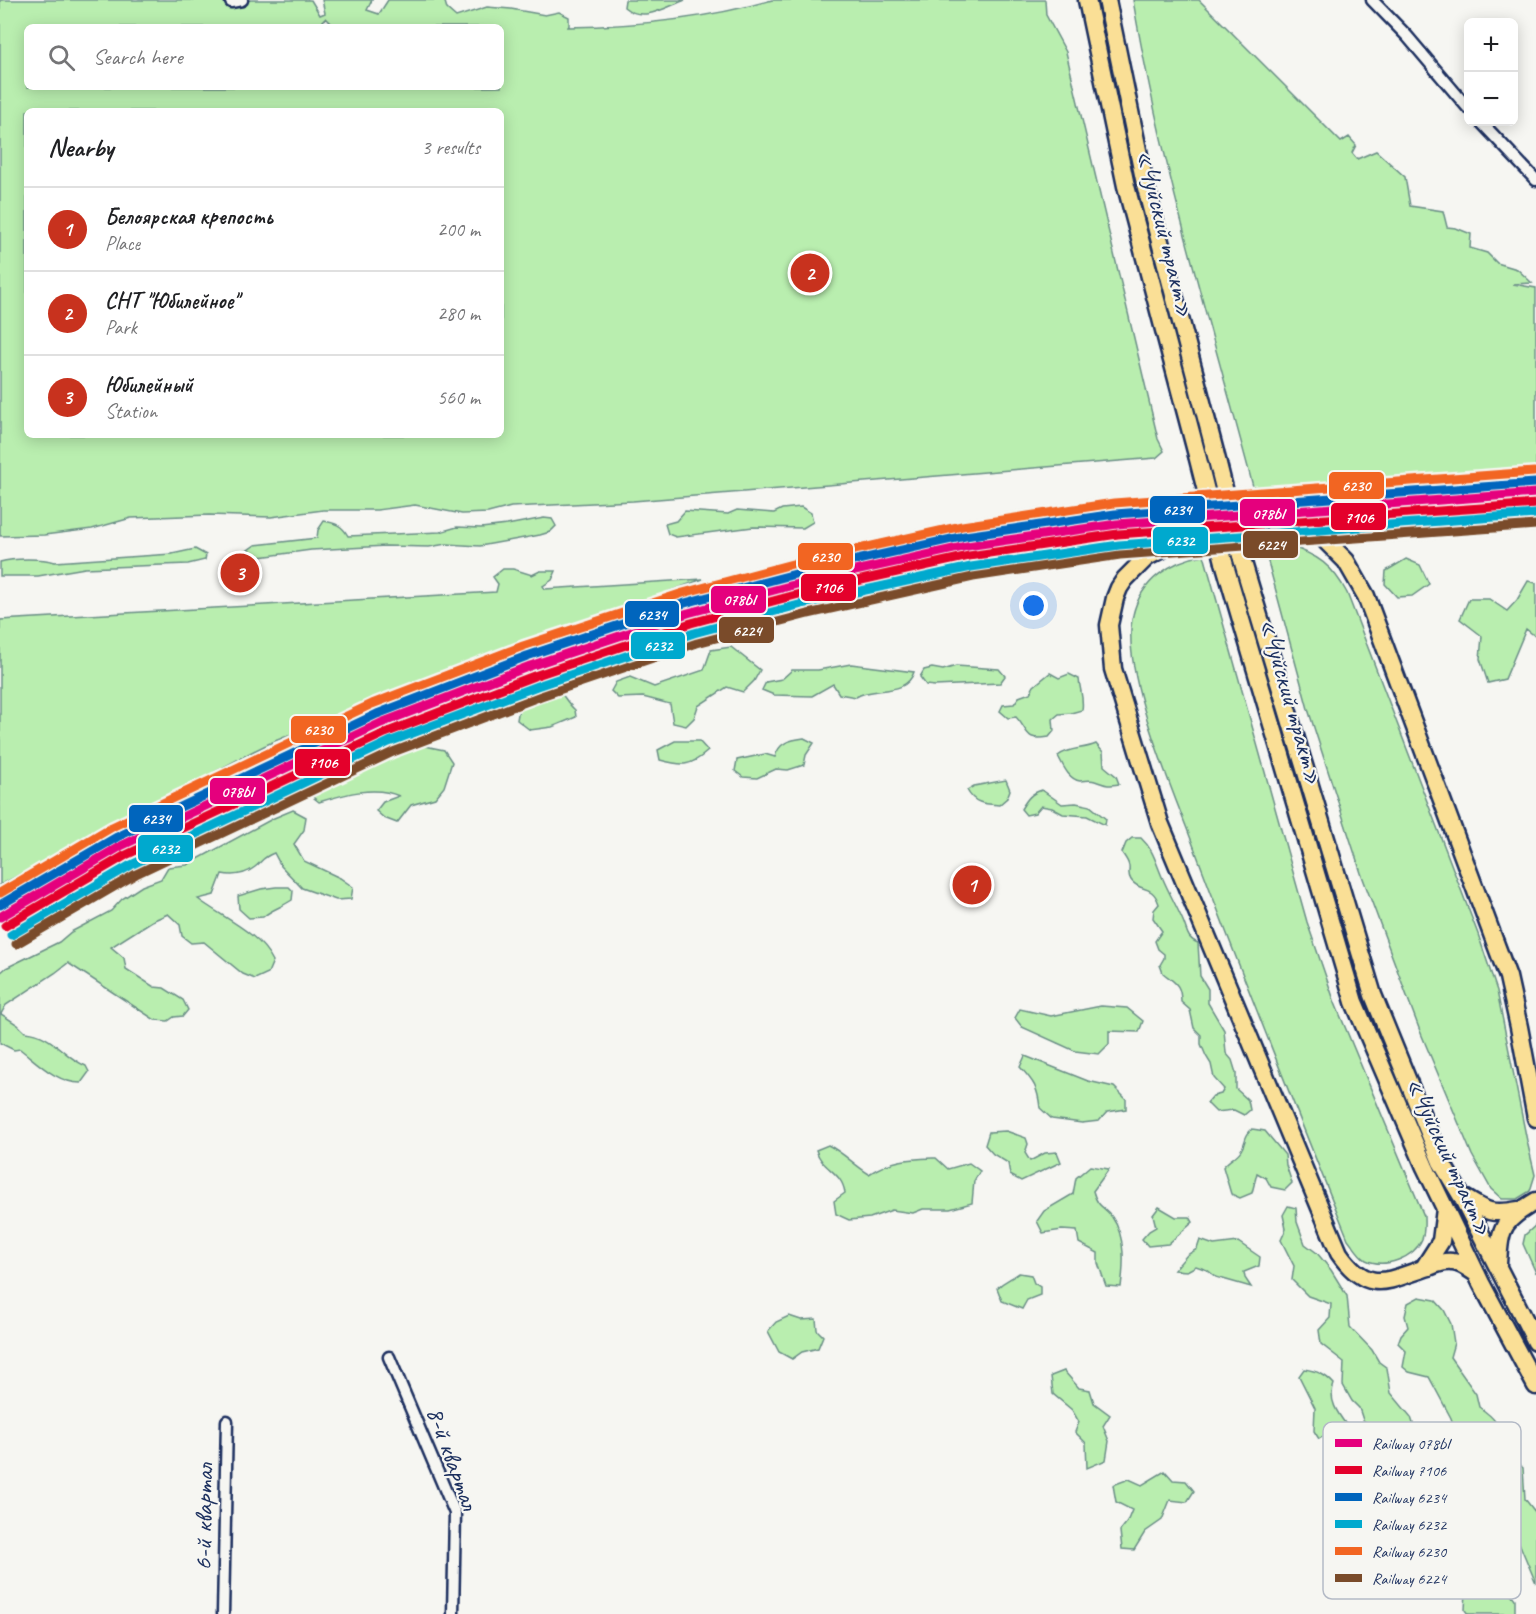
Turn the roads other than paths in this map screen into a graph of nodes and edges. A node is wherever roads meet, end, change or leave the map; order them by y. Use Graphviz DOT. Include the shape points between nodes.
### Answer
graph roads {
  1 [pos="1087,0"];
  2 [pos="1107,0"];
  3 [pos="1372,0"];
  4 [pos="1464,103"];
  5 [pos="1485,126"];
  6 [pos="1536,180"];
  7 [pos="1536,1118"];
  8 [pos="1462,1197"];
  9 [pos="1536,1201"];
  10 [pos="1445,1209"];
  11 [pos="1520,1210"];
  12 [pos="1497,1265"];
  13 [pos="1423,1269"];
  14 [pos="1477,1274"];
  15 [pos="1536,1342"];
  16 [pos="389,1357"];
  17 [pos="1536,1386"];
  18 [pos="227,1421"];
  19 [pos="223,1614"];
  20 [pos="453,1614"];
  1 -- 10 [label="highway, «Чуйский тракт», bridge" via="1126,186 1224,562 1354,1002"];
  2 -- 8 [label="highway, «Чуйский тракт», bridge" via="1145,184 1241,556 1373,995 1441,1162"];
  3 -- 4 [label="street"];
  5 -- 6 [label="street"];
  7 -- 13 [label="highway" via="1508,977 1366,596 1346,561 1322,537 1275,521 1258,521 1175,543 1147,557 1119,588 1109,634 1113,669 1161,823 1339,1253 1351,1271 1371,1280 1386,1281"];
  8 -- 11 [label="highway" via="1498,1214"];
  8 -- 12 [label="highway, «Чуйский тракт»"];
  9 -- 11 [label="highway"];
  10 -- 13 [label="highway" via="1441,1241"];
  10 -- 14 [label="highway, «Чуйский тракт»"];
  11 -- 12 [label="highway" via="1503,1228"];
  12 -- 15 [label="highway, «Чуйский тракт»"];
  13 -- 14 [label="highway" via="1451,1262"];
  14 -- 17 [label="highway, «Чуйский тракт»"];
  16 -- 20 [label="street, 8-й квартал" via="455,1513"];
  18 -- 19 [label="street, 6-й квартал"];
}
